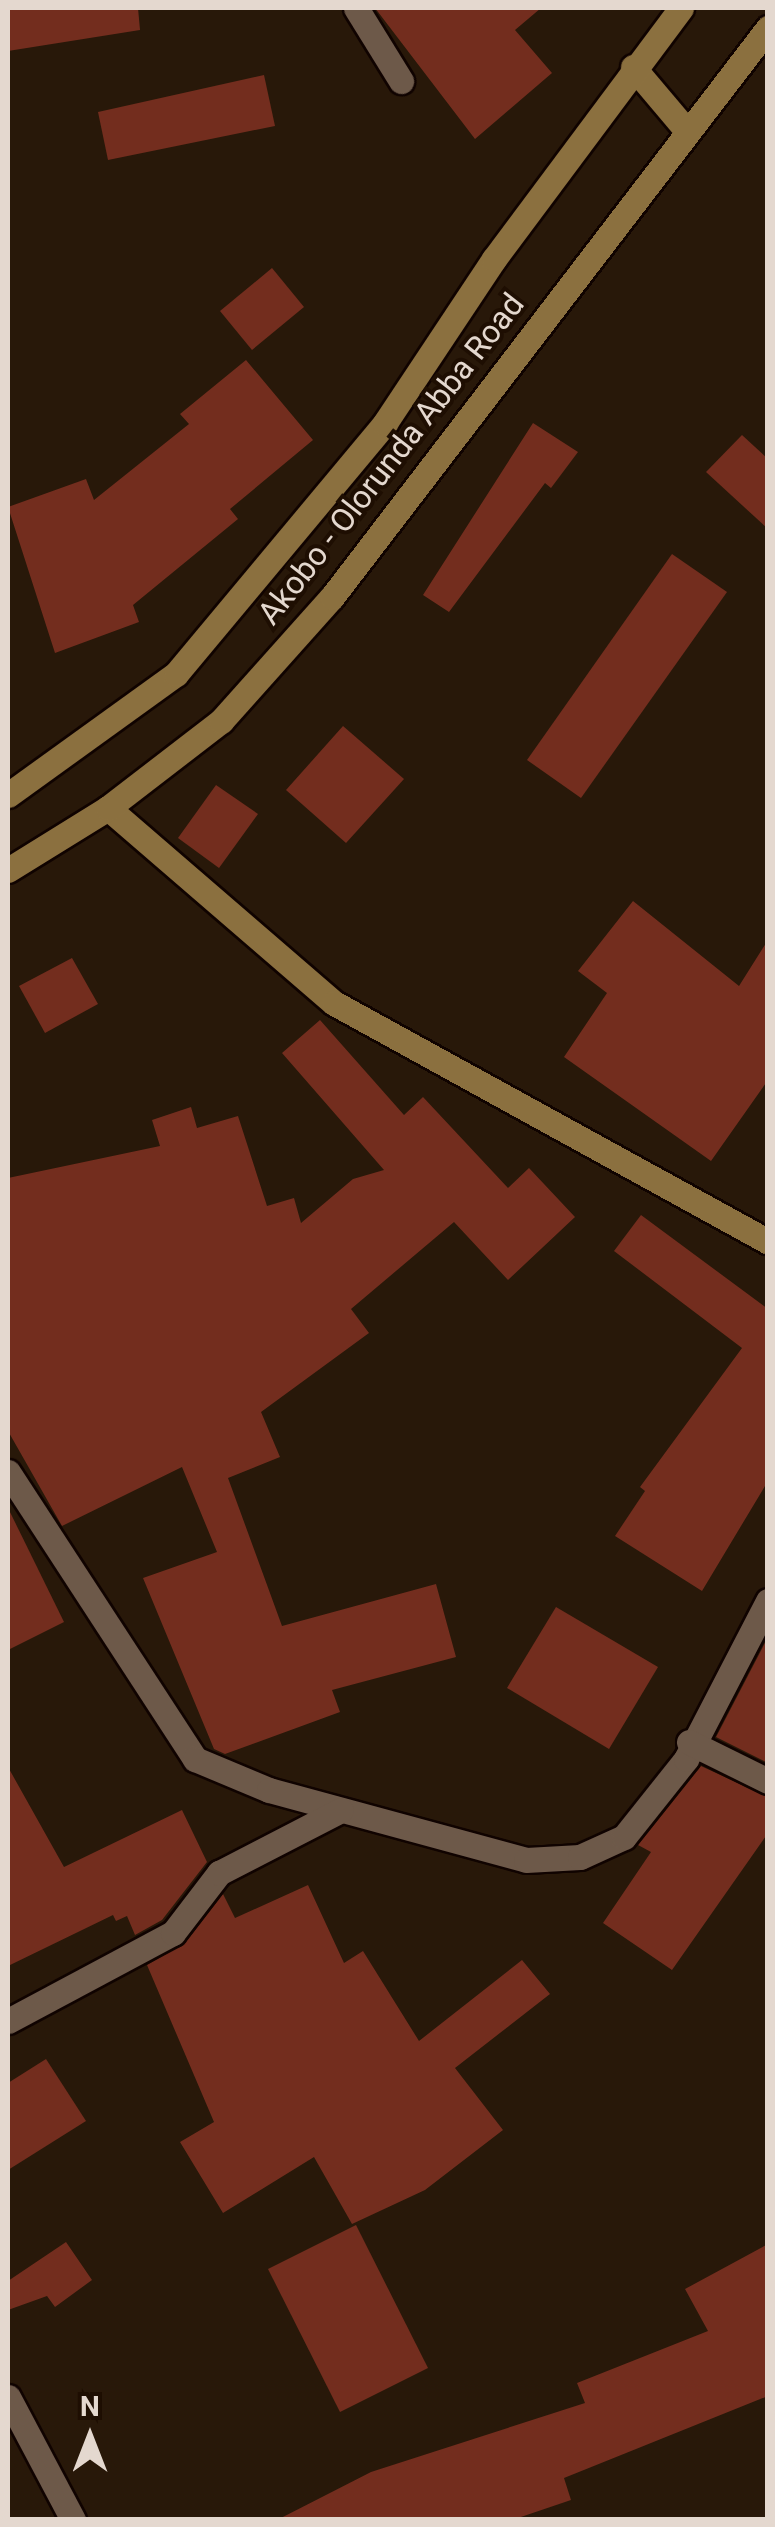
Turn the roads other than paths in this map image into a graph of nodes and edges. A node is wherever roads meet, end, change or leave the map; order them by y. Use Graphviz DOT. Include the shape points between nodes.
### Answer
graph roads {
  1 [pos="356,8"];
  2 [pos="681,8"];
  3 [pos="768,28"];
  4 [pos="634,68"];
  5 [pos="401,81"];
  6 [pos="686,130"];
  7 [pos="8,795"];
  8 [pos="108,808"];
  9 [pos="8,870"];
  10 [pos="768,1242"];
  11 [pos="8,1472"];
  12 [pos="768,1601"];
  13 [pos="689,1742"];
  14 [pos="768,1781"];
  15 [pos="341,1810"];
  16 [pos="8,2021"];
  17 [pos="8,2397"];
  18 [pos="73,2520"];
  1 -- 5 [label="street"];
  2 -- 4 [label="main road, Akobo - Olorunda Abba Road"];
  3 -- 6 [label="main road, Akobo - Olorunda Abba Road"];
  4 -- 6 [label="main road"];
  4 -- 7 [label="main road, Akobo - Olorunda Abba Road" via="385,423 176,674"];
  6 -- 8 [label="main road, Akobo - Olorunda Abba Road" via="332,596 221,721"];
  8 -- 9 [label="main road, Akobo - Olorunda Abba Road"];
  8 -- 10 [label="main road" via="334,1003"];
  11 -- 15 [label="street" via="195,1759"];
  12 -- 13 [label="street"];
  13 -- 14 [label="street"];
  13 -- 15 [label="street" via="686,1759 624,1837 580,1857 526,1860"];
  15 -- 16 [label="street" via="219,1873 172,1933"];
  17 -- 18 [label="street"];
}
